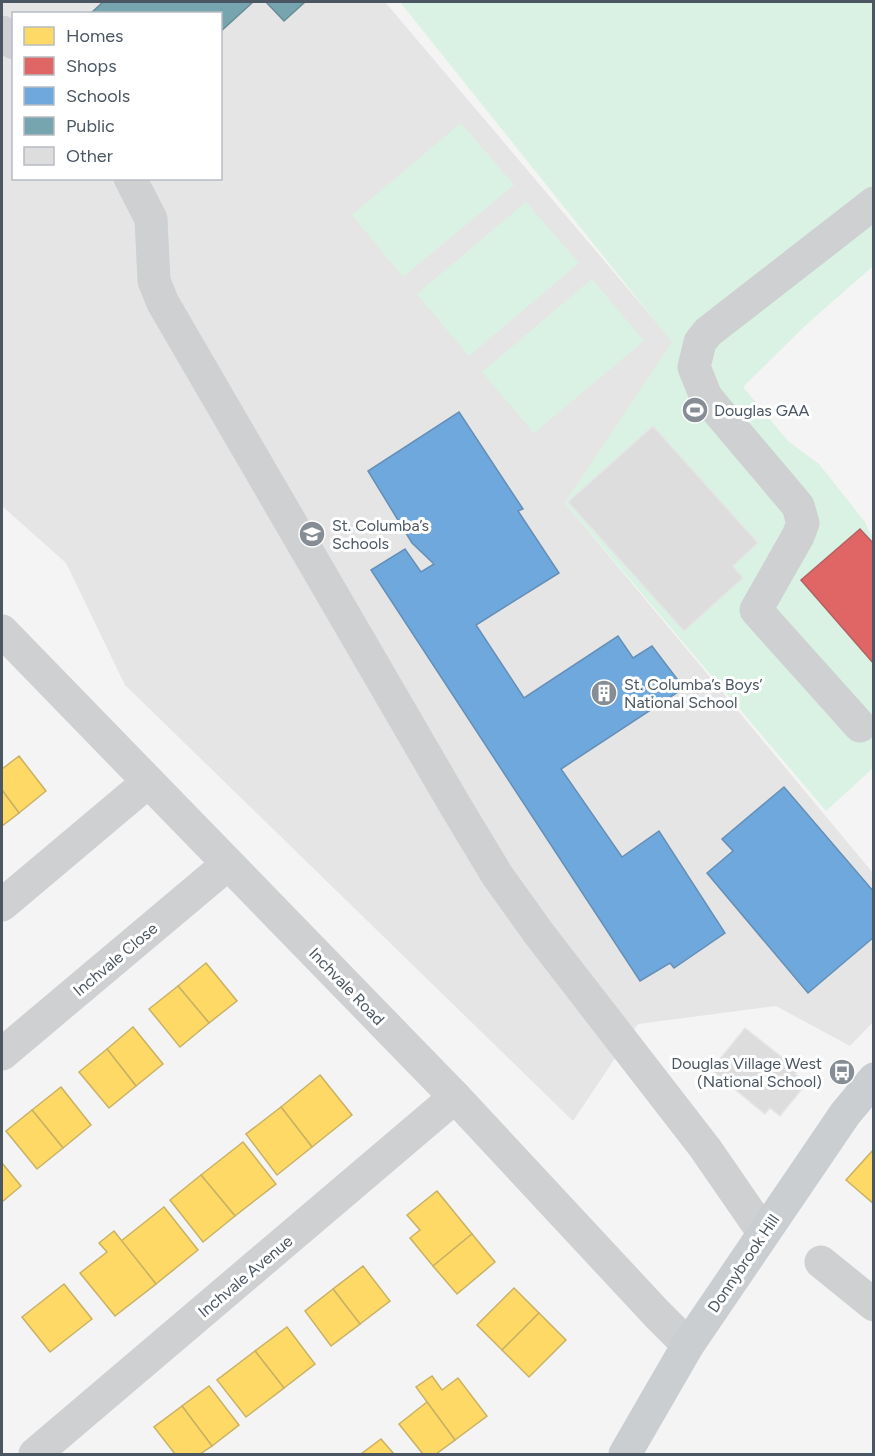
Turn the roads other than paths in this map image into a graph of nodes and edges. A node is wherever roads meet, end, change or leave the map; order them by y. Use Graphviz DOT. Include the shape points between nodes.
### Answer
graph roads {
  1 [pos="131,180"];
  2 [pos="873,203"];
  3 [pos="2,631"];
  4 [pos="860,726"];
  5 [pos="148,782"];
  6 [pos="228,864"];
  7 [pos="2,905"];
  8 [pos="2,1054"];
  9 [pos="873,1079"];
  10 [pos="455,1097"];
  11 [pos="763,1232"];
  12 [pos="821,1262"];
  13 [pos="873,1305"];
  14 [pos="688,1345"];
  15 [pos="35,1455"];
  16 [pos="625,1455"];
  1 -- 11 [label="street" via="152,219 154,281 172,322 467,826 540,935 705,1148"];
  2 -- 4 [label="street" via="708,332 700,342 694,367 706,397 798,506 803,523 756,610"];
  3 -- 5 [label="street, Inchvale Road"];
  5 -- 6 [label="street, Inchvale Road"];
  5 -- 7 [label="street"];
  6 -- 8 [label="street, Inchvale Close"];
  6 -- 10 [label="street, Inchvale Road"];
  9 -- 11 [label="main road, Donnybrook Hill"];
  10 -- 14 [label="street, Inchvale Road"];
  10 -- 15 [label="street, Inchvale Avenue"];
  11 -- 14 [label="main road, Donnybrook Hill"];
  12 -- 13 [label="street"];
  14 -- 16 [label="main road, Donnybrook Hill"];
}
